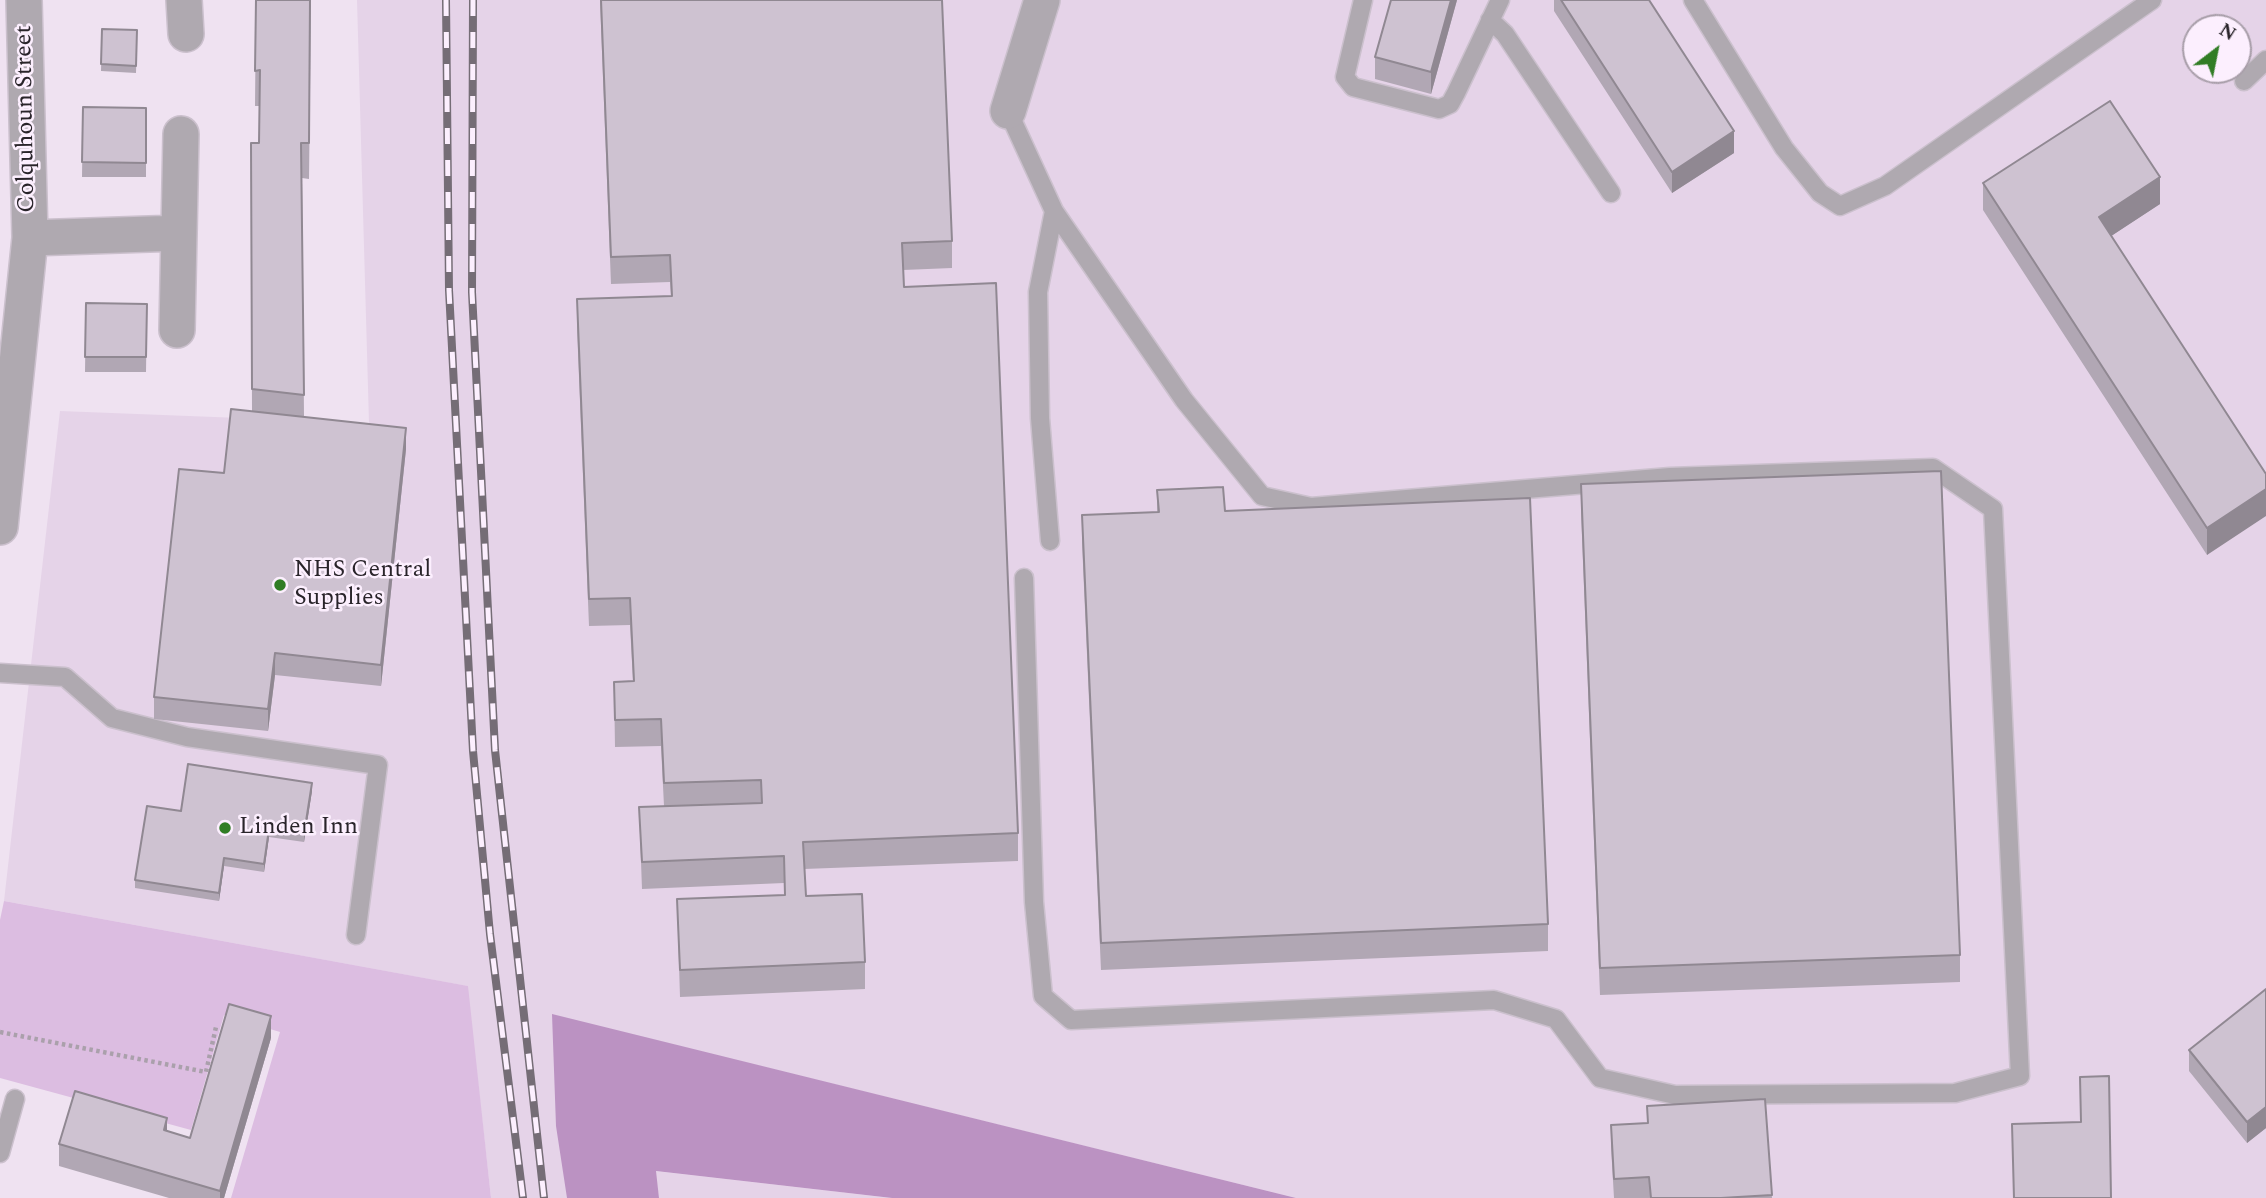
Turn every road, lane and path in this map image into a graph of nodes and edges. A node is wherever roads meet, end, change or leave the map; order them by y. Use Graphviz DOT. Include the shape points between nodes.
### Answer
graph roads {
  1 [pos="24,0"];
  2 [pos="184,0"];
  3 [pos="1042,0"];
  4 [pos="1363,0"];
  5 [pos="1500,0"];
  6 [pos="1693,0"];
  7 [pos="2152,0"];
  8 [pos="1490,20"];
  9 [pos="187,34"];
  10 [pos="2266,60"];
  11 [pos="2252,73"];
  12 [pos="1008,111"];
  13 [pos="181,134"];
  14 [pos="1611,193"];
  15 [pos="1054,211"];
  16 [pos="179,233"];
  17 [pos="30,238"];
  18 [pos="177,330"];
  19 [pos="0,527"];
  20 [pos="1050,541"];
  21 [pos="1024,578"];
  22 [pos="0,673"];
  23 [pos="356,935"];
  24 [pos="216,1027"];
  25 [pos="0,1032"];
  26 [pos="15,1099"];
  27 [pos="0,1153"];
  1 -- 17 [label="street, Colquhoun Street"];
  2 -- 9 [label="street"];
  3 -- 12 [label="street"];
  4 -- 8 [label="lane" via="1345,77 1353,87 1439,109 1450,104"];
  5 -- 8 [label="lane"];
  6 -- 7 [label="lane" via="1784,148 1820,193 1840,206 1885,186"];
  8 -- 14 [label="lane" via="1505,34"];
  10 -- 11 [label="lane"];
  12 -- 15 [label="lane"];
  13 -- 16 [label="street"];
  15 -- 20 [label="lane" via="1038,292 1040,418"];
  15 -- 21 [label="lane" via="1184,400 1262,496 1311,506 1670,477 1933,468 1993,509 2020,1076 1955,1093 1675,1095 1600,1079 1556,1019 1494,1000 1071,1020 1043,996 1034,902"];
  16 -- 17 [label="street, Colquhoun Street"];
  16 -- 18 [label="street"];
  17 -- 19 [label="street, Colquhoun Street"];
  22 -- 23 [label="lane" via="65,677 112,718 187,737 378,765"];
  24 -- 25 [label="path" via="206,1072"];
  26 -- 27 [label="lane"];
}
